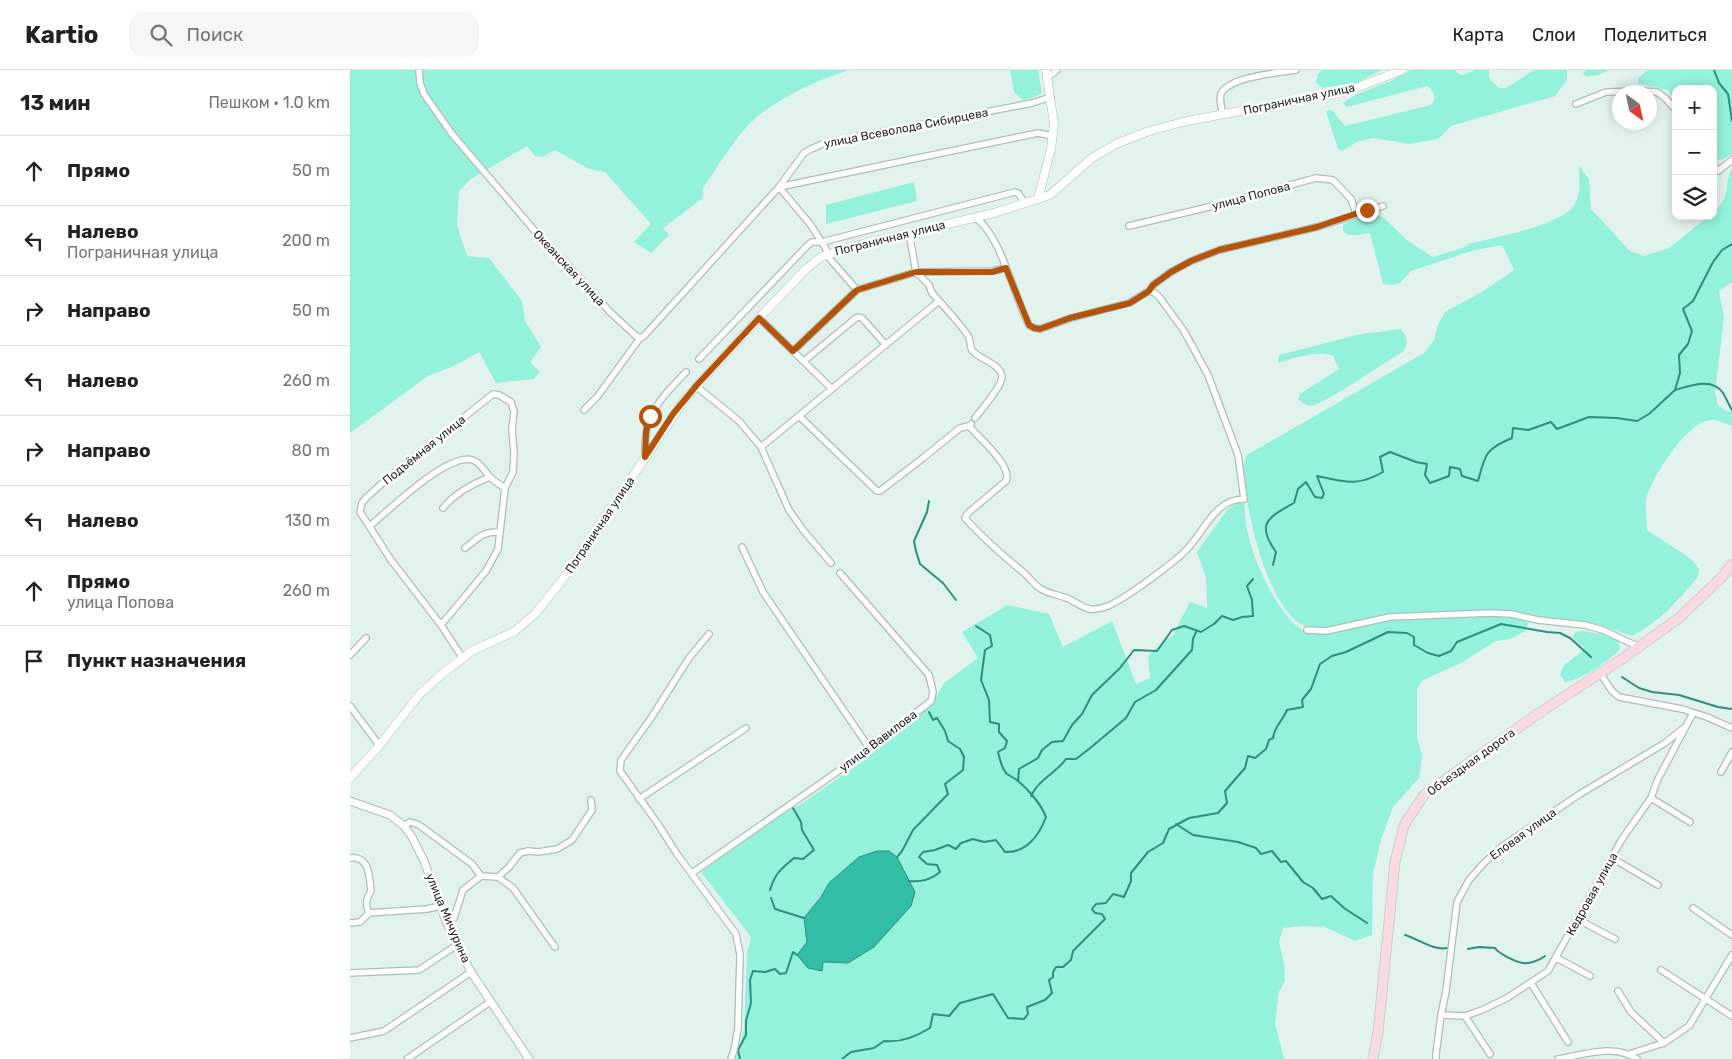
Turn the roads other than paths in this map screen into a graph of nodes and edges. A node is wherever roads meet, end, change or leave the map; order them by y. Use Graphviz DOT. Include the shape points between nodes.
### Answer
graph roads {
  1 [pos="419,70"];
  2 [pos="1057,70"];
  3 [pos="1296,70"];
  4 [pos="1402,70"];
  5 [pos="1047,74"];
  6 [pos="1050,97"];
  7 [pos="1576,104"];
  8 [pos="1672,106"];
  9 [pos="1223,115"];
  10 [pos="1053,136"];
  11 [pos="1732,160"];
  12 [pos="1717,170"];
  13 [pos="779,187"];
  14 [pos="1038,199"];
  15 [pos="1025,204"];
  16 [pos="1383,206"];
  17 [pos="1356,214"];
  18 [pos="976,218"];
  19 [pos="1129,226"];
  20 [pos="909,233"];
  21 [pos="822,242"];
  22 [pos="828,254"];
  23 [pos="1006,268"];
  24 [pos="916,272"];
  25 [pos="857,290"];
  26 [pos="1149,291"];
  27 [pos="938,301"];
  28 [pos="759,318"];
  29 [pos="642,337"];
  30 [pos="886,345"];
  31 [pos="793,351"];
  32 [pos="698,359"];
  33 [pos="804,362"];
  34 [pos="686,372"];
  35 [pos="696,386"];
  36 [pos="832,389"];
  37 [pos="584,410"];
  38 [pos="799,416"];
  39 [pos="971,423"];
  40 [pos="762,447"];
  41 [pos="645,457"];
  42 [pos="490,477"];
  43 [pos="505,488"];
  44 [pos="443,508"];
  45 [pos="370,526"];
  46 [pos="500,532"];
  47 [pos="742,547"];
  48 [pos="465,548"];
  49 [pos="831,563"];
  50 [pos="1732,564"];
  51 [pos="840,573"];
  52 [pos="441,626"];
  53 [pos="1307,630"];
  54 [pos="708,634"];
  55 [pos="366,638"];
  56 [pos="1639,647"];
  57 [pos="350,655"];
  58 [pos="462,657"];
  59 [pos="1600,673"];
  60 [pos="350,706"];
  61 [pos="1693,713"];
  62 [pos="1686,727"];
  63 [pos="746,728"];
  64 [pos="1732,728"];
  65 [pos="379,744"];
  66 [pos="870,749"];
  67 [pos="1732,752"];
  68 [pos="1721,772"];
  69 [pos="350,778"];
  70 [pos="1651,798"];
  71 [pos="639,799"];
  72 [pos="591,800"];
  73 [pos="350,801"];
  74 [pos="1690,822"];
  75 [pos="404,826"];
  76 [pos="350,858"];
  77 [pos="1612,858"];
  78 [pos="692,873"];
  79 [pos="481,876"];
  80 [pos="498,877"];
  81 [pos="1658,885"];
  82 [pos="440,906"];
  83 [pos="1693,908"];
  84 [pos="369,914"];
  85 [pos="1577,919"];
  86 [pos="350,923"];
  87 [pos="447,924"];
  88 [pos="1732,935"];
  89 [pos="1615,939"];
  90 [pos="457,945"];
  91 [pos="555,947"];
  92 [pos="1732,955"];
  93 [pos="1557,958"];
  94 [pos="1661,970"];
  95 [pos="471,972"];
  96 [pos="350,973"];
  97 [pos="1590,976"];
  98 [pos="1531,983"];
  99 [pos="1618,991"];
  100 [pos="1707,999"];
  101 [pos="490,1002"];
  102 [pos="1441,1015"];
  103 [pos="1465,1016"];
  104 [pos="1732,1016"];
  105 [pos="350,1038"];
  106 [pos="1568,1042"];
  107 [pos="1664,1043"];
  108 [pos="1490,1054"];
  109 [pos="1629,1054"];
  110 [pos="526,1057"];
  111 [pos="407,1059"];
  112 [pos="730,1059"];
  113 [pos="1373,1059"];
  114 [pos="1436,1059"];
  115 [pos="1558,1059"];
  116 [pos="1637,1059"];
  1 -- 29 [label="street, Океанская улица" via="420,83 429,102 452,134 546,244 610,312 636,336"];
  2 -- 5 [label="street"];
  3 -- 9 [label="street" via="1233,83 1220,96"];
  4 -- 9 [label="main road, Пограничная улица" via="1348,91"];
  5 -- 6 [label="main road"];
  6 -- 10 [label="main road"];
  6 -- 13 [label="street, улица Всеволода Сибирцева" via="826,143 804,154"];
  7 -- 8 [label="street" via="1606,92 1642,90 1657,92"];
  9 -- 14 [label="main road, Пограничная улица" via="1130,137 1092,158 1050,195"];
  10 -- 13 [label="street" via="1038,133"];
  10 -- 14 [label="main road"];
  11 -- 12 [label="street"];
  13 -- 21 [label="street"];
  13 -- 29 [label="street, улица Всеволода Сибирцева"];
  14 -- 15 [label="main road, Пограничная улица"];
  15 -- 18 [label="main road, Пограничная улица"];
  15 -- 21 [label="street" via="1015,192"];
  16 -- 17 [label="street"];
  17 -- 19 [label="street, улица Попова" via="1351,199 1333,180 1316,178"];
  17 -- 26 [label="street" via="1317,227 1219,250 1171,272"];
  18 -- 20 [label="main road, Пограничная улица"];
  18 -- 23 [label="street" via="991,235"];
  20 -- 22 [label="main road, Пограничная улица"];
  20 -- 24 [label="street"];
  21 -- 22 [label="street"];
  21 -- 32 [label="street" via="808,245"];
  22 -- 25 [label="street"];
  22 -- 28 [label="main road, Пограничная улица" via="806,269"];
  23 -- 24 [label="street" via="992,272"];
  23 -- 26 [label="street" via="1029,325 1040,329 1130,303"];
  24 -- 25 [label="street"];
  24 -- 27 [label="street"];
  25 -- 31 [label="street"];
  26 -- 39 [label="street" via="1160,298 1200,359 1238,455 1242,477 1244,499 1235,499 1219,510 1181,555 1106,607 1090,609 1040,588 966,518 1008,477"];
  27 -- 30 [label="street"];
  27 -- 39 [label="street" via="969,337 969,347 975,354 1002,373 999,386"];
  28 -- 31 [label="street"];
  28 -- 35 [label="main road, Пограничная улица"];
  29 -- 37 [label="street, улица Всеволода Сибирцева" via="598,397"];
  30 -- 33 [label="street" via="859,317"];
  30 -- 36 [label="street"];
  31 -- 33 [label="street"];
  33 -- 36 [label="street"];
  34 -- 41 [label="street" via="650,416"];
  35 -- 40 [label="street" via="734,416"];
  35 -- 41 [label="main road, Пограничная улица"];
  36 -- 38 [label="street"];
  38 -- 39 [label="street" via="877,491"];
  38 -- 40 [label="street"];
  40 -- 49 [label="street" via="789,510"];
  41 -- 58 [label="main road, Пограничная улица" via="563,579 535,614 515,631"];
  42 -- 43 [label="street, Подъёмная улица"];
  42 -- 44 [label="street" via="473,483"];
  42 -- 45 [label="street, Подъёмная улица" via="474,461 453,462 420,484"];
  43 -- 45 [label="street, Подъёмная улица" via="513,472 514,412 511,402 493,394 366,498 360,512"];
  43 -- 46 [label="street"];
  45 -- 52 [label="street, Подъёмная улица" via="391,560"];
  46 -- 48 [label="street" via="484,534"];
  46 -- 52 [label="street" via="498,549 492,561"];
  47 -- 66 [label="street" via="763,592"];
  50 -- 56 [label="main road, Объездная дорога" via="1693,606"];
  51 -- 66 [label="street, улица Вавилова" via="930,675 933,692 931,701"];
  52 -- 58 [label="street, Подъёмная улица"];
  53 -- 56 [label="street" via="1326,631 1390,617 1511,614 1585,625"];
  54 -- 71 [label="street" via="688,658 620,760 620,771"];
  55 -- 57 [label="street"];
  56 -- 59 [label="main road, Объездная дорога"];
  58 -- 65 [label="main road, Пограничная улица" via="419,695"];
  59 -- 61 [label="street" via="1619,696"];
  59 -- 113 [label="main road, Объездная дорога" via="1424,795 1404,825 1395,862"];
  60 -- 65 [label="street"];
  61 -- 62 [label="street, Кедровая улица"];
  61 -- 64 [label="street"];
  62 -- 70 [label="street, Кедровая улица"];
  62 -- 102 [label="street, Еловая улица" via="1504,845 1469,880 1458,902"];
  63 -- 71 [label="street"];
  65 -- 69 [label="main road, Пограничная улица"];
  66 -- 78 [label="street, улица Вавилова"];
  67 -- 68 [label="street"];
  70 -- 74 [label="street"];
  70 -- 77 [label="street, Кедровая улица"];
  71 -- 78 [label="street"];
  72 -- 80 [label="street" via="592,810 572,840 557,849 520,853"];
  73 -- 75 [label="street, улица Мичурина" via="380,810"];
  75 -- 79 [label="street" via="410,822 419,825 472,864"];
  75 -- 82 [label="street, улица Мичурина" via="418,849"];
  76 -- 84 [label="street" via="355,857 367,864 372,891 367,898"];
  77 -- 81 [label="street"];
  77 -- 85 [label="street, Кедровая улица"];
  78 -- 112 [label="street" via="736,934 739,944 738,1028"];
  79 -- 80 [label="street"];
  79 -- 87 [label="street" via="463,890 454,918"];
  80 -- 91 [label="street" via="513,888"];
  82 -- 84 [label="street"];
  82 -- 87 [label="street, улица Мичурина"];
  83 -- 88 [label="street"];
  84 -- 86 [label="street" via="360,922"];
  85 -- 89 [label="street"];
  85 -- 93 [label="street, Кедровая улица"];
  87 -- 90 [label="street, улица Мичурина"];
  90 -- 95 [label="street, улица Мичурина"];
  90 -- 96 [label="street" via="419,970"];
  92 -- 100 [label="street"];
  93 -- 97 [label="street"];
  93 -- 98 [label="street, Кедровая улица" via="1548,971"];
  94 -- 100 [label="street"];
  95 -- 101 [label="street, улица Мичурина"];
  95 -- 105 [label="street" via="384,1031"];
  98 -- 103 [label="street, Кедровая улица" via="1507,998"];
  98 -- 106 [label="street"];
  99 -- 107 [label="street" via="1631,1012"];
  100 -- 104 [label="street"];
  100 -- 107 [label="street" via="1689,1026"];
  101 -- 110 [label="street, улица Мичурина"];
  101 -- 111 [label="street"];
  102 -- 103 [label="street, Кедровая улица"];
  102 -- 114 [label="street, Еловая улица"];
  103 -- 108 [label="street"];
  107 -- 109 [label="street"];
  109 -- 115 [label="street" via="1610,1050"];
  109 -- 116 [label="street"];
}
